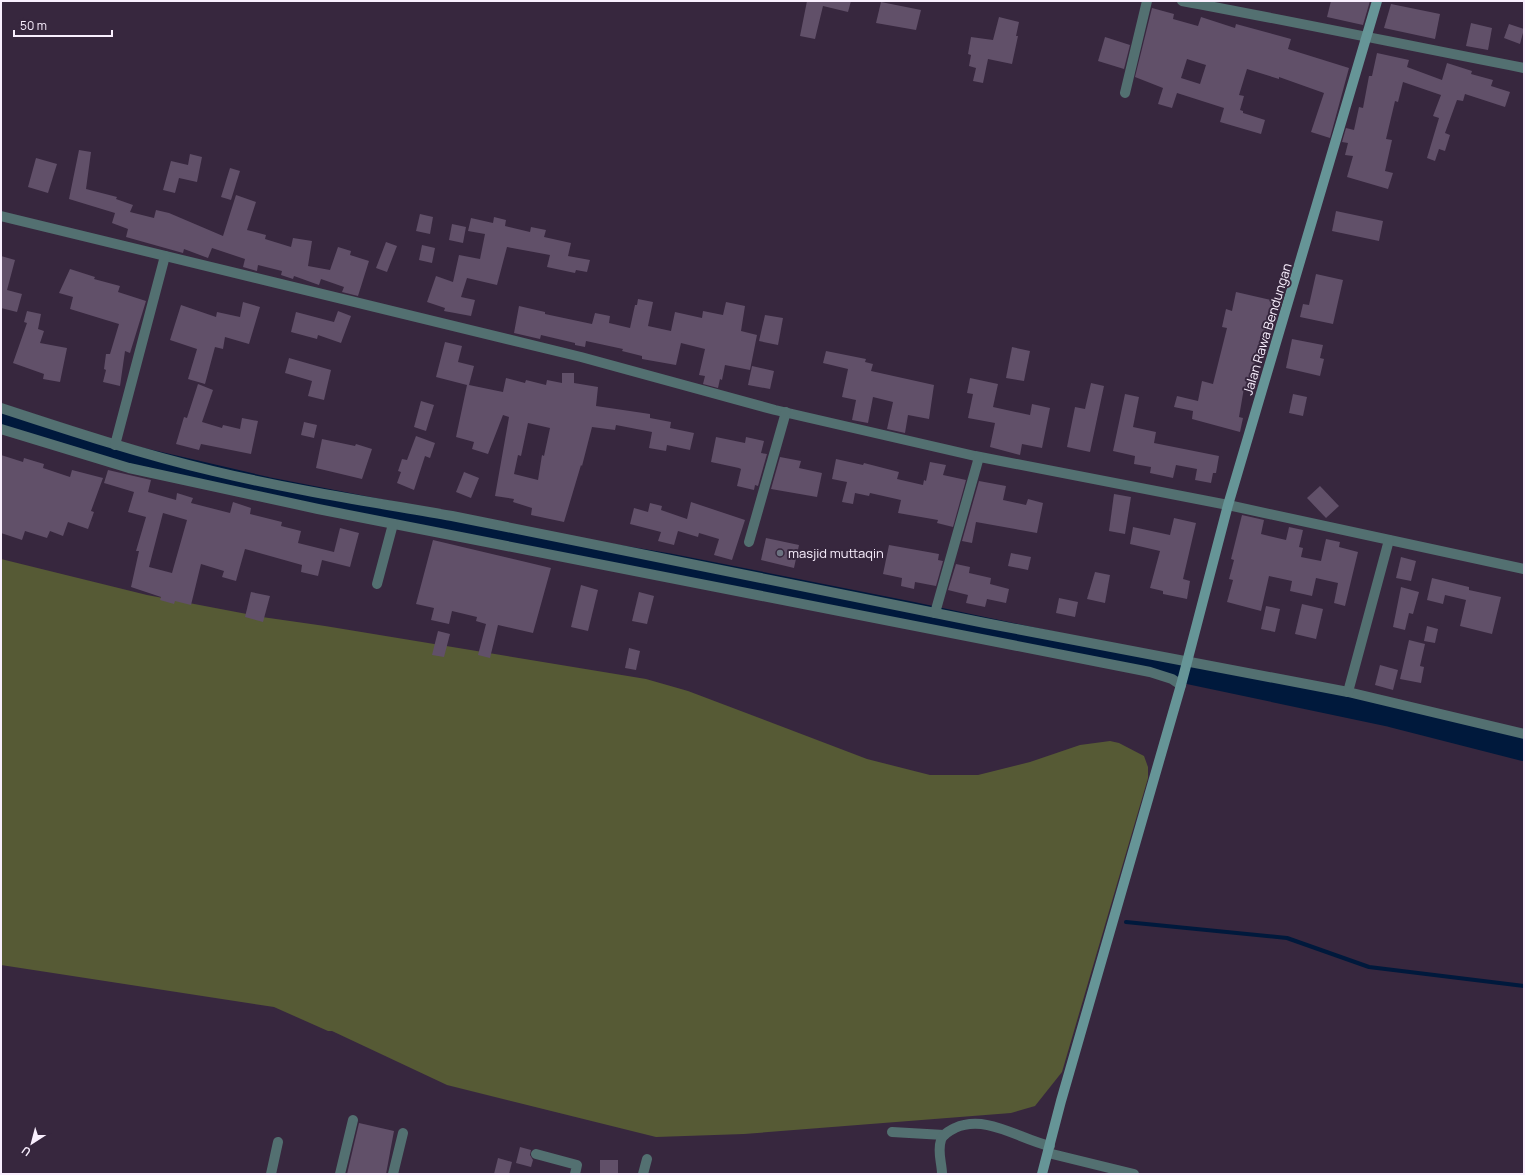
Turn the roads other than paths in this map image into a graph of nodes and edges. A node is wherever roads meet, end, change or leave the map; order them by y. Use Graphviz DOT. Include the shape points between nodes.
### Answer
graph roads {
  1 [pos="1147,1"];
  2 [pos="1182,1"];
  3 [pos="1377,1"];
  4 [pos="1367,38"];
  5 [pos="1524,68"];
  6 [pos="1125,94"];
  7 [pos="1,216"];
  8 [pos="166,256"];
  9 [pos="1,408"];
  10 [pos="786,412"];
  11 [pos="1,429"];
  12 [pos="115,445"];
  13 [pos="979,457"];
  14 [pos="1228,505"];
  15 [pos="393,524"];
  16 [pos="1389,540"];
  17 [pos="749,542"];
  18 [pos="1524,569"];
  19 [pos="377,584"];
  20 [pos="936,613"];
  21 [pos="1187,664"];
  22 [pos="1182,683"];
  23 [pos="1348,692"];
  24 [pos="1524,734"];
  25 [pos="353,1120"];
  26 [pos="892,1132"];
  27 [pos="402,1133"];
  28 [pos="944,1135"];
  29 [pos="278,1142"];
  30 [pos="1050,1147"];
  31 [pos="536,1154"];
  32 [pos="647,1159"];
  33 [pos="271,1174"];
  34 [pos="340,1174"];
  35 [pos="393,1174"];
  36 [pos="575,1174"];
  37 [pos="643,1174"];
  38 [pos="942,1174"];
  39 [pos="1042,1174"];
  40 [pos="1134,1174"];
  1 -- 6 [label="street"];
  2 -- 4 [label="street" via="1331,28"];
  3 -- 4 [label="street, Jalan Rawa Bendungan"];
  4 -- 5 [label="street"];
  4 -- 14 [label="street, Jalan Rawa Bendungan"];
  7 -- 8 [label="street"];
  8 -- 10 [label="street" via="581,357"];
  8 -- 12 [label="street"];
  9 -- 12 [label="street"];
  10 -- 13 [label="street"];
  10 -- 17 [label="street"];
  11 -- 15 [label="street" via="129,468"];
  12 -- 20 [label="street" via="214,471 460,517"];
  13 -- 14 [label="street"];
  13 -- 20 [label="street"];
  14 -- 16 [label="street"];
  14 -- 21 [label="street, Jalan Rawa Bendungan"];
  15 -- 19 [label="street"];
  15 -- 22 [label="street" via="1150,672"];
  16 -- 18 [label="street"];
  16 -- 23 [label="street"];
  20 -- 21 [label="street"];
  21 -- 22 [label="street, Jalan Rawa Bendungan"];
  21 -- 23 [label="street"];
  22 -- 30 [label="street, Jalan Rawa Bendungan" via="1061,1101"];
  23 -- 24 [label="street"];
  25 -- 34 [label="street"];
  26 -- 28 [label="street"];
  27 -- 35 [label="street"];
  28 -- 30 [label="street" via="957,1127 980,1124"];
  28 -- 38 [label="street" via="939,1154"];
  29 -- 33 [label="street"];
  30 -- 39 [label="street, Jalan Rawa Bendungan"];
  30 -- 40 [label="street"];
  31 -- 36 [label="street" via="577,1165"];
  32 -- 37 [label="street"];
}
